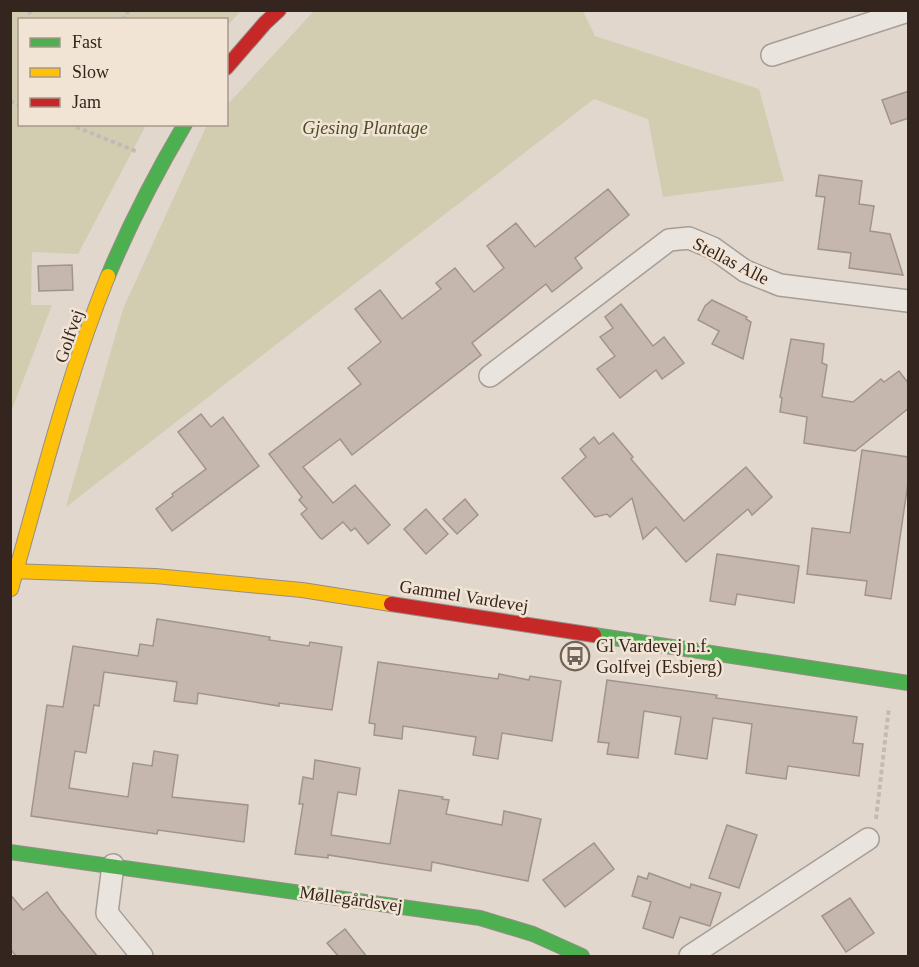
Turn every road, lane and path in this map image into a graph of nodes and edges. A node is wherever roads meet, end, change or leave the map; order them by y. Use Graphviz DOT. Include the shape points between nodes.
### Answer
graph roads {
  1 [pos="279,10"];
  2 [pos="909,11"];
  3 [pos="772,55"];
  4 [pos="228,66"];
  5 [pos="74,126"];
  6 [pos="184,126"];
  7 [pos="161,162"];
  8 [pos="909,301"];
  9 [pos="490,376"];
  10 [pos="13,571"];
  11 [pos="10,590"];
  12 [pos="893,680"];
  13 [pos="909,683"];
  14 [pos="868,838"];
  15 [pos="10,852"];
  16 [pos="113,864"];
  17 [pos="142,957"];
  18 [pos="582,957"];
  19 [pos="690,957"];
  1 -- 4 [label="street"];
  2 -- 3 [label="street"];
  5 -- 7 [label="path"];
  6 -- 7 [label="street, Golfvej"];
  7 -- 10 [label="street, Golfvej" via="122,239"];
  8 -- 9 [label="street, Stellas Alle" via="780,285 746,271 713,248 689,238 669,240"];
  10 -- 11 [label="street, Golfvej"];
  10 -- 12 [label="street, Gammel Vardevej" via="155,576 302,590"];
  12 -- 13 [label="street, Gammel Vardevej"];
  12 -- 14 [label="path" via="875,828"];
  14 -- 19 [label="street"];
  15 -- 16 [label="street, Møllegårdsvej"];
  16 -- 17 [label="street" via="107,913"];
  16 -- 18 [label="street, Møllegårdsvej" via="480,918 532,934"];
}
